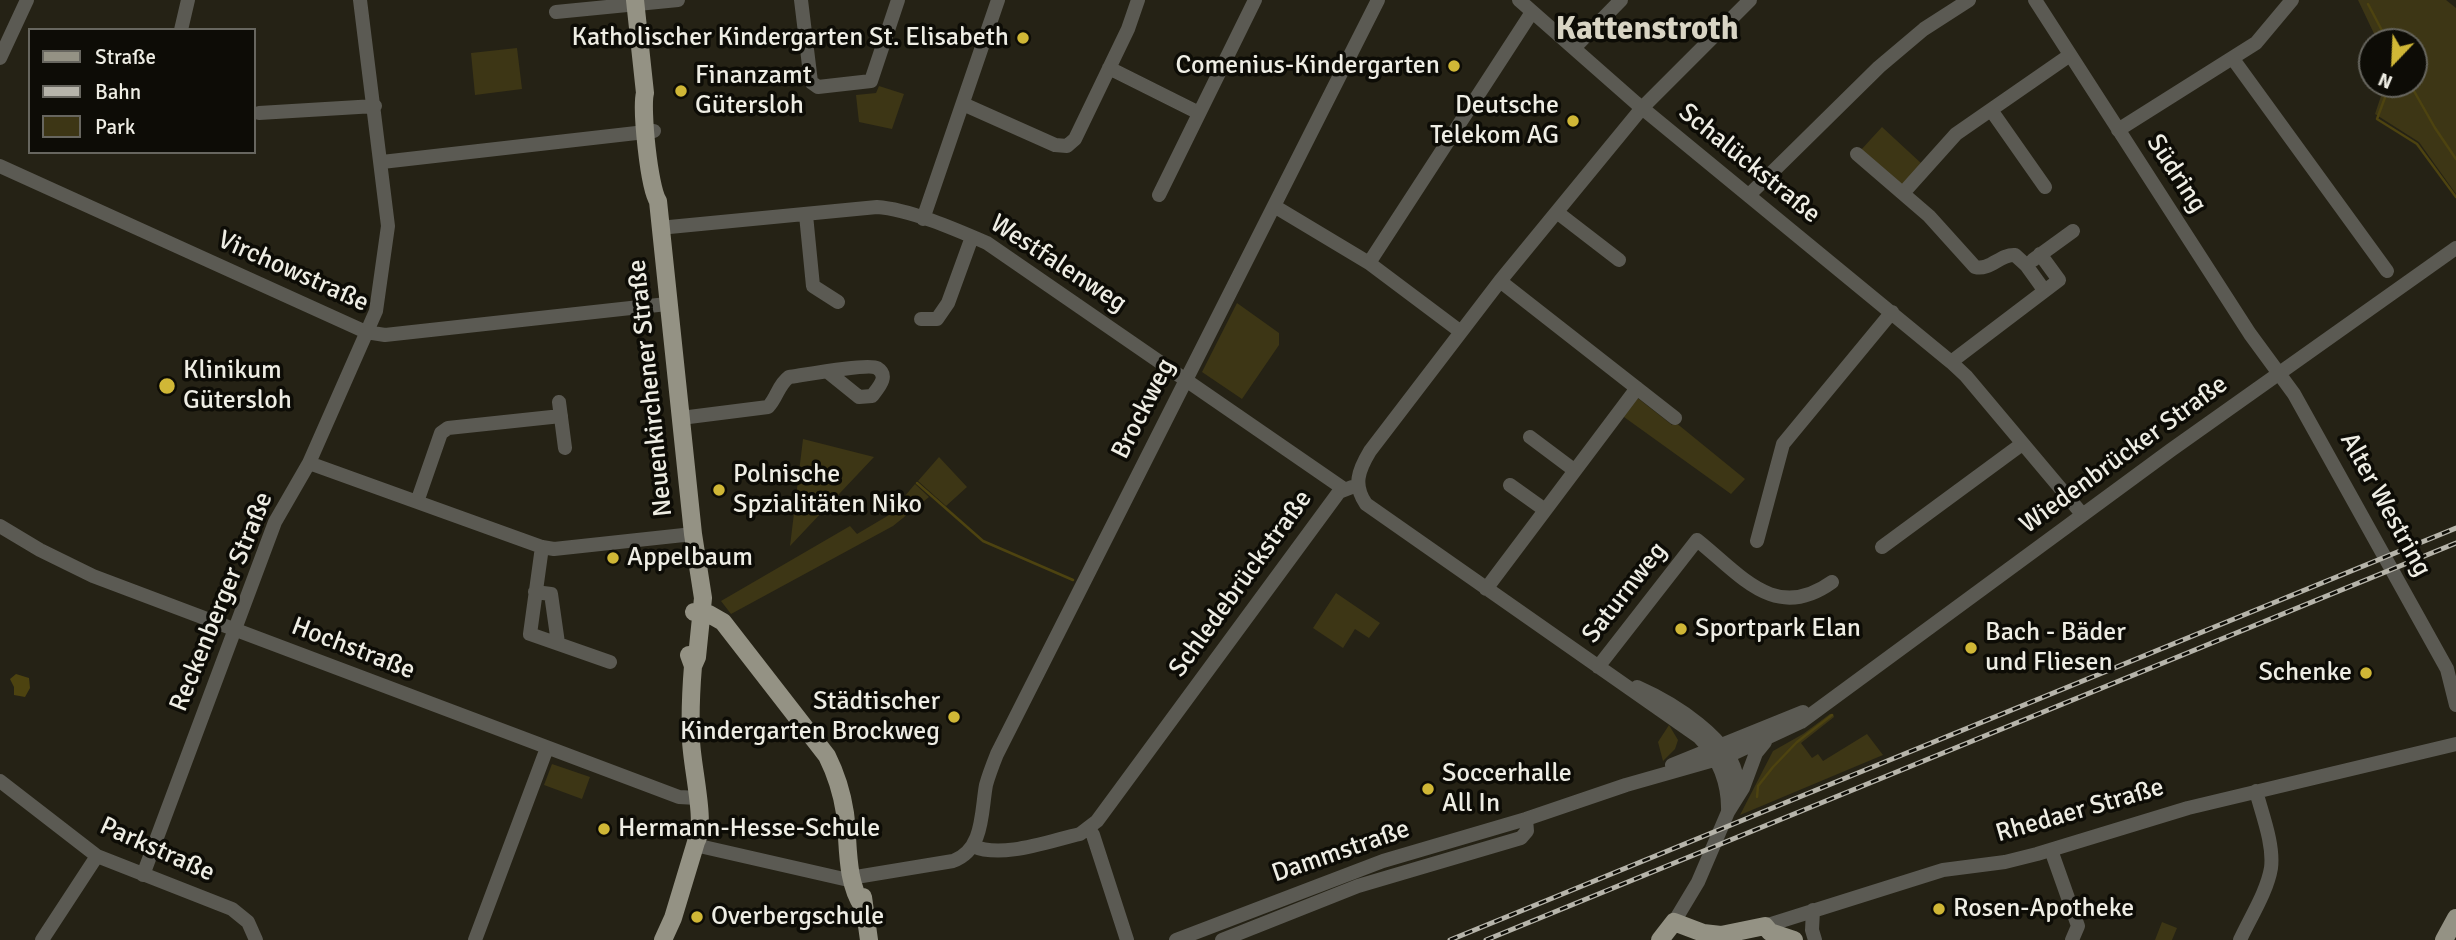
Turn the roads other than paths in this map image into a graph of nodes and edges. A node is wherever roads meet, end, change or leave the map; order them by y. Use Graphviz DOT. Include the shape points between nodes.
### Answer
graph roads {
  1 [pos="27,0"];
  2 [pos="188,0"];
  3 [pos="360,0"];
  4 [pos="678,0"];
  5 [pos="801,0"];
  6 [pos="898,0"];
  7 [pos="998,0"];
  8 [pos="1138,0"];
  9 [pos="1255,0"];
  10 [pos="1378,0"];
  11 [pos="1519,0"];
  12 [pos="1620,0"];
  13 [pos="1750,0"];
  14 [pos="1969,0"];
  15 [pos="2035,0"];
  16 [pos="2292,0"];
  17 [pos="636,2"];
  18 [pos="555,12"];
  19 [pos="1532,12"];
  20 [pos="181,28"];
  21 [pos="1574,48"];
  22 [pos="2070,55"];
  23 [pos="0,58"];
  24 [pos="2233,59"];
  25 [pos="1109,68"];
  26 [pos="963,104"];
  27 [pos="375,106"];
  28 [pos="1642,108"];
  29 [pos="1991,110"];
  30 [pos="259,113"];
  31 [pos="1199,113"];
  32 [pos="2118,130"];
  33 [pos="650,132"];
  34 [pos="1857,154"];
  35 [pos="382,162"];
  36 [pos="0,166"];
  37 [pos="2045,187"];
  38 [pos="1905,192"];
  39 [pos="1159,195"];
  40 [pos="1749,195"];
  41 [pos="1274,206"];
  42 [pos="1558,213"];
  43 [pos="806,215"];
  44 [pos="923,219"];
  45 [pos="659,228"];
  46 [pos="2073,231"];
  47 [pos="972,237"];
  48 [pos="2456,248"];
  49 [pos="2040,254"];
  50 [pos="1619,260"];
  51 [pos="1369,263"];
  52 [pos="2026,265"];
  53 [pos="2387,271"];
  54 [pos="1500,282"];
  55 [pos="2044,290"];
  56 [pos="838,302"];
  57 [pos="667,304"];
  58 [pos="1892,312"];
  59 [pos="921,319"];
  60 [pos="366,332"];
  61 [pos="1461,332"];
  62 [pos="1951,362"];
  63 [pos="828,372"];
  64 [pos="2279,373"];
  65 [pos="1186,380"];
  66 [pos="1637,388"];
  67 [pos="681,418"];
  68 [pos="1675,418"];
  69 [pos="1530,437"];
  70 [pos="2022,444"];
  71 [pos="565,448"];
  72 [pos="309,463"];
  73 [pos="1574,471"];
  74 [pos="1510,485"];
  75 [pos="1351,488"];
  76 [pos="417,502"];
  77 [pos="1545,510"];
  78 [pos="2082,514"];
  79 [pos="0,526"];
  80 [pos="693,534"];
  81 [pos="1757,541"];
  82 [pos="542,547"];
  83 [pos="1882,547"];
  84 [pos="1832,582"];
  85 [pos="1486,589"];
  86 [pos="536,592"];
  87 [pos="698,612"];
  88 [pos="234,631"];
  89 [pos="558,643"];
  90 [pos="610,662"];
  91 [pos="1602,670"];
  92 [pos="1823,704"];
  93 [pos="2456,705"];
  94 [pos="1678,723"];
  95 [pos="1769,739"];
  96 [pos="2456,744"];
  97 [pos="547,748"];
  98 [pos="1718,753"];
  99 [pos="1678,762"];
  100 [pos="0,781"];
  101 [pos="1630,784"];
  102 [pos="2256,791"];
  103 [pos="697,799"];
  104 [pos="1731,806"];
  105 [pos="1525,819"];
  106 [pos="1089,829"];
  107 [pos="696,844"];
  108 [pos="974,846"];
  109 [pos="2051,850"];
  110 [pos="97,856"];
  111 [pos="143,875"];
  112 [pos="856,878"];
  113 [pos="1813,910"];
  114 [pos="2456,918"];
  115 [pos="1765,926"];
  116 [pos="1667,935"];
  117 [pos="1715,937"];
  118 [pos="48,938"];
  119 [pos="256,940"];
  120 [pos="475,940"];
  121 [pos="663,940"];
  122 [pos="869,940"];
  123 [pos="1128,940"];
  124 [pos="1176,940"];
  125 [pos="1222,940"];
  126 [pos="1794,940"];
  127 [pos="1815,940"];
  128 [pos="2072,940"];
  129 [pos="2240,940"];
  130 [pos="2444,940"];
  1 -- 23 [label="street"];
  2 -- 20 [label="street"];
  3 -- 27 [label="street, Reckenberger Straße"];
  4 -- 17 [label="street"];
  5 -- 6 [label="street" via="811,82 818,87 872,81"];
  7 -- 26 [label="street"];
  8 -- 25 [label="street"];
  9 -- 31 [label="street"];
  10 -- 41 [label="street, Brockweg"];
  11 -- 19 [label="street, Schalückstraße"];
  12 -- 21 [label="street"];
  13 -- 28 [label="street, Schledebrückstraße"];
  14 -- 40 [label="street" via="1879,66"];
  15 -- 22 [label="street, Südring"];
  16 -- 24 [label="street" via="2256,43"];
  17 -- 18 [label="street"];
  17 -- 33 [label="main road, Neuenkirchener Straße" via="643,107"];
  19 -- 21 [label="street, Schalückstraße"];
  19 -- 51 [label="street"];
  21 -- 28 [label="street, Schalückstraße"];
  22 -- 29 [label="street"];
  22 -- 32 [label="street, Südring"];
  24 -- 32 [label="street"];
  24 -- 53 [label="street"];
  25 -- 26 [label="street" via="1075,139 1067,146 1055,145"];
  25 -- 31 [label="street"];
  26 -- 44 [label="street"];
  27 -- 30 [label="street"];
  27 -- 35 [label="street, Reckenberger Straße"];
  28 -- 40 [label="street, Schalückstraße"];
  28 -- 42 [label="street, Schledebrückstraße"];
  29 -- 37 [label="street"];
  29 -- 38 [label="street" via="1956,134"];
  31 -- 39 [label="street"];
  32 -- 64 [label="street, Südring"];
  33 -- 35 [label="street"];
  33 -- 45 [label="main road, Neuenkirchener Straße"];
  34 -- 38 [label="street"];
  35 -- 60 [label="street, Reckenberger Straße" via="388,226 376,311"];
  36 -- 60 [label="street, Virchowstraße"];
  38 -- 52 [label="street" via="1975,267 1985,268 2011,254"];
  40 -- 58 [label="street, Schalückstraße"];
  41 -- 51 [label="street"];
  41 -- 65 [label="street, Brockweg"];
  42 -- 50 [label="street"];
  42 -- 54 [label="street, Schledebrückstraße"];
  43 -- 44 [label="street, Westfalenweg" via="877,207"];
  43 -- 45 [label="street, Westfalenweg"];
  43 -- 56 [label="street" via="813,286"];
  44 -- 47 [label="street, Westfalenweg"];
  45 -- 57 [label="main road, Neuenkirchener Straße"];
  46 -- 49 [label="street"];
  47 -- 59 [label="street" via="948,303 937,319"];
  47 -- 65 [label="street, Westfalenweg"];
  48 -- 64 [label="street, Wiedenbrücker Straße"];
  49 -- 52 [label="street"];
  49 -- 55 [label="street" via="2059,280"];
  51 -- 61 [label="street"];
  52 -- 55 [label="street"];
  54 -- 61 [label="street, Schledebrückstraße"];
  54 -- 66 [label="street"];
  55 -- 62 [label="street"];
  57 -- 60 [label="street, Virchowstraße" via="385,335"];
  57 -- 67 [label="main road, Neuenkirchener Straße"];
  58 -- 62 [label="street, Schalückstraße"];
  58 -- 81 [label="street" via="1783,444"];
  60 -- 72 [label="street, Reckenberger Straße"];
  61 -- 75 [label="street, Schledebrückstraße" via="1370,452"];
  62 -- 70 [label="street, Schalückstraße"];
  63 -- 67 [label="street" via="789,377 768,407"];
  64 -- 78 [label="street, Wiedenbrücker Straße"];
  64 -- 93 [label="street, Alter Westring" via="2328,452 2447,669"];
  65 -- 75 [label="street, Westfalenweg"];
  65 -- 108 [label="street, Brockweg" via="997,754"];
  66 -- 68 [label="street"];
  66 -- 73 [label="street"];
  67 -- 80 [label="main road, Neuenkirchener Straße"];
  69 -- 73 [label="street"];
  70 -- 78 [label="street, Schalückstraße"];
  70 -- 83 [label="street"];
  71 -- 76 [label="street" via="560,409 448,428 442,433"];
  72 -- 76 [label="street"];
  72 -- 88 [label="street, Reckenberger Straße" via="275,522"];
  73 -- 77 [label="street"];
  74 -- 77 [label="street"];
  75 -- 85 [label="street, Westfalenweg" via="1366,505"];
  75 -- 106 [label="street, Schledebrückstraße" via="1339,492"];
  76 -- 82 [label="street"];
  77 -- 85 [label="street"];
  78 -- 92 [label="street, Wiedenbrücker Straße"];
  79 -- 88 [label="street, Hochstraße" via="80,571"];
  80 -- 82 [label="street"];
  80 -- 87 [label="main road, Neuenkirchener Straße" via="703,598"];
  82 -- 86 [label="street"];
  84 -- 91 [label="street, Saturnweg" via="1809,596 1777,598 1761,591 1697,540"];
  85 -- 91 [label="street, Westfalenweg"];
  86 -- 89 [label="street" via="551,594"];
  86 -- 89 [label="street" via="530,634"];
  87 -- 103 [label="main road, Neuenkirchener Straße" via="691,742"];
  87 -- 112 [label="main road" via="723,622 820,744 836,775"];
  88 -- 97 [label="street, Hochstraße"];
  88 -- 111 [label="street, Reckenberger Straße"];
  89 -- 90 [label="street"];
  91 -- 94 [label="street, Westfalenweg"];
  91 -- 98 [label="street, Westfalenweg" via="1651,693 1708,731"];
  92 -- 95 [label="street, Wiedenbrücker Straße"];
  92 -- 98 [label="street, Wiedenbrücker Straße"];
  94 -- 98 [label="street, Westfalenweg"];
  94 -- 99 [label="street" via="1686,739"];
  95 -- 98 [label="street, Wiedenbrücker Straße"];
  95 -- 104 [label="street" via="1756,753"];
  96 -- 102 [label="street, Rhedaer Straße"];
  97 -- 103 [label="street, Hochstraße" via="679,797"];
  97 -- 120 [label="street"];
  98 -- 99 [label="street, Dammstraße"];
  98 -- 101 [label="street, Dammstraße"];
  98 -- 104 [label="street"];
  99 -- 101 [label="street, Dammstraße"];
  100 -- 110 [label="street, Parkstraße"];
  101 -- 105 [label="street, Dammstraße"];
  102 -- 109 [label="street, Rhedaer Straße"];
  102 -- 129 [label="street" via="2271,868"];
  103 -- 107 [label="main road, Neuenkirchener Straße" via="692,827"];
  104 -- 116 [label="street" via="1698,882"];
  105 -- 124 [label="street, Dammstraße" via="1383,861"];
  105 -- 125 [label="street, Dammstraße" via="1527,831 1521,838 1358,886"];
  106 -- 108 [label="street" via="1001,852"];
  106 -- 123 [label="street"];
  107 -- 112 [label="street"];
  107 -- 121 [label="main road, Neuenkirchener Straße"];
  108 -- 112 [label="street" via="953,861"];
  109 -- 113 [label="street, Rhedaer Straße" via="1943,870"];
  109 -- 128 [label="street" via="2078,926"];
  110 -- 111 [label="street, Parkstraße"];
  110 -- 118 [label="street"];
  111 -- 119 [label="street, Parkstraße" via="232,909 248,922"];
  112 -- 122 [label="main road"];
  113 -- 115 [label="street, Rhedaer Straße"];
  113 -- 127 [label="street"];
  114 -- 130 [label="main road"];
  115 -- 117 [label="main road, Rhedaer Straße"];
  115 -- 126 [label="main road"];
  116 -- 117 [label="main road, Rhedaer Straße"];
}
